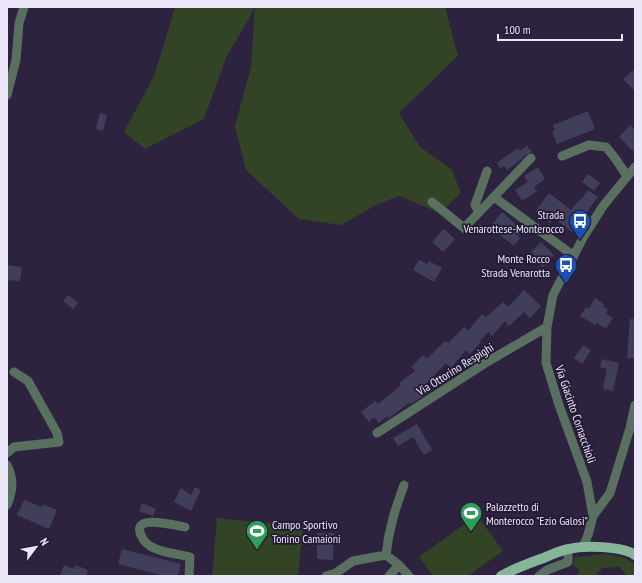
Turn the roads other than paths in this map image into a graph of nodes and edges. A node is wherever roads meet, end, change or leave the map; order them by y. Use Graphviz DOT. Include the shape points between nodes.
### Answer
graph roads {
  1 [pos="24,7"];
  2 [pos="7,95"];
  3 [pos="562,156"];
  4 [pos="531,158"];
  5 [pos="635,167"];
  6 [pos="487,171"];
  7 [pos="627,176"];
  8 [pos="494,197"];
  9 [pos="432,202"];
  10 [pos="479,212"];
  11 [pos="574,256"];
  12 [pos="546,327"];
  13 [pos="14,372"];
  14 [pos="635,405"];
  15 [pos="377,433"];
  16 [pos="7,453"];
  17 [pos="7,465"];
  18 [pos="404,485"];
  19 [pos="7,505"];
  20 [pos="593,516"];
  21 [pos="185,527"];
  22 [pos="587,547"];
  23 [pos="568,549"];
  24 [pos="386,555"];
  25 [pos="635,555"];
  26 [pos="399,565"];
  27 [pos="189,576"];
  28 [pos="326,576"];
  29 [pos="389,576"];
  30 [pos="409,576"];
  31 [pos="501,576"];
  32 [pos="539,576"];
  1 -- 2 [label="street" via="18,23 16,60"];
  3 -- 7 [label="street" via="589,145 606,147"];
  4 -- 8 [label="street"];
  5 -- 7 [label="street, Via Giacinto Cornacchioli"];
  6 -- 10 [label="street" via="475,205"];
  7 -- 11 [label="street, Via Giacinto Cornacchioli" via="603,206"];
  8 -- 10 [label="street"];
  8 -- 11 [label="street"];
  9 -- 10 [label="street" via="464,228"];
  11 -- 12 [label="street, Via Giacinto Cornacchioli" via="553,294"];
  12 -- 15 [label="street, Via Ottorino Respighi"];
  12 -- 20 [label="street, Via Giacinto Cornacchioli" via="546,363 587,482"];
  13 -- 16 [label="street" via="28,381 57,433 59,442 14,447"];
  14 -- 20 [label="street" via="610,493"];
  17 -- 19 [label="street" via="11,474 12,494"];
  18 -- 24 [label="street" via="393,514"];
  20 -- 22 [label="street, Via Giacinto Cornacchioli"];
  21 -- 27 [label="street" via="163,522 146,523 142,525 140,534 153,548 190,557"];
  22 -- 23 [label="main road"];
  22 -- 25 [label="main road" via="623,550"];
  23 -- 31 [label="main road"];
  23 -- 32 [label="street" via="568,562"];
  24 -- 26 [label="street"];
  24 -- 28 [label="street" via="354,561 336,573"];
  26 -- 29 [label="street"];
  26 -- 30 [label="street"];
}
